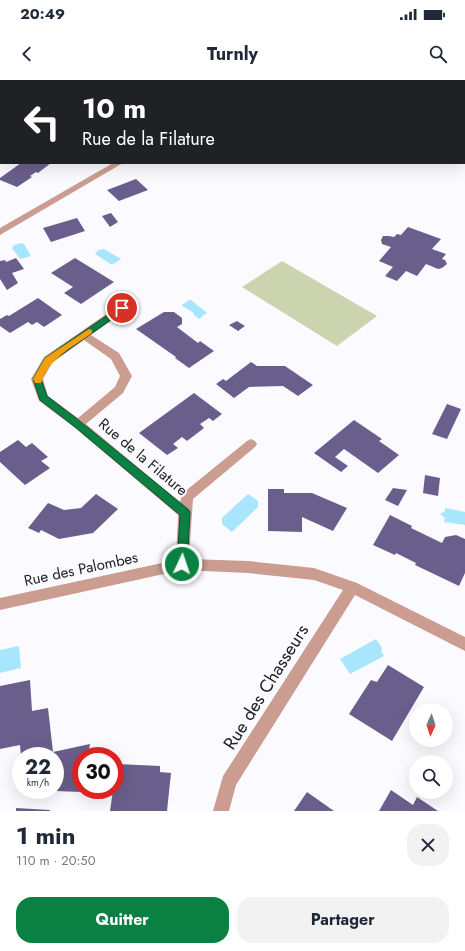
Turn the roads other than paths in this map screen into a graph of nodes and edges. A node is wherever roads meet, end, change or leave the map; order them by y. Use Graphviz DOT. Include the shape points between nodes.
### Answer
graph roads {
  1 [pos="117,164"];
  2 [pos="0,232"];
  3 [pos="122,308"];
  4 [pos="84,335"];
  5 [pos="78,424"];
  6 [pos="251,444"];
  7 [pos="185,513"];
  8 [pos="182,564"];
  9 [pos="352,588"];
  10 [pos="0,604"];
  11 [pos="465,644"];
  12 [pos="221,811"];
  1 -- 2 [label="street"];
  3 -- 4 [label="street, Rue de la Filature"];
  4 -- 5 [label="street, Rue de la Filature" via="115,356 126,376 119,390"];
  4 -- 5 [label="street, Rue de la Filature" via="48,360 37,379 43,398"];
  5 -- 7 [label="street, Rue de la Filature"];
  6 -- 7 [label="street" via="187,497"];
  7 -- 8 [label="street, Rue de la Filature"];
  8 -- 9 [label="street, Rue des Palombes" via="314,574"];
  8 -- 10 [label="street, Rue des Palombes"];
  9 -- 11 [label="street, Rue des Palombes"];
  9 -- 12 [label="street, Rue des Chasseurs" via="229,782"];
}
